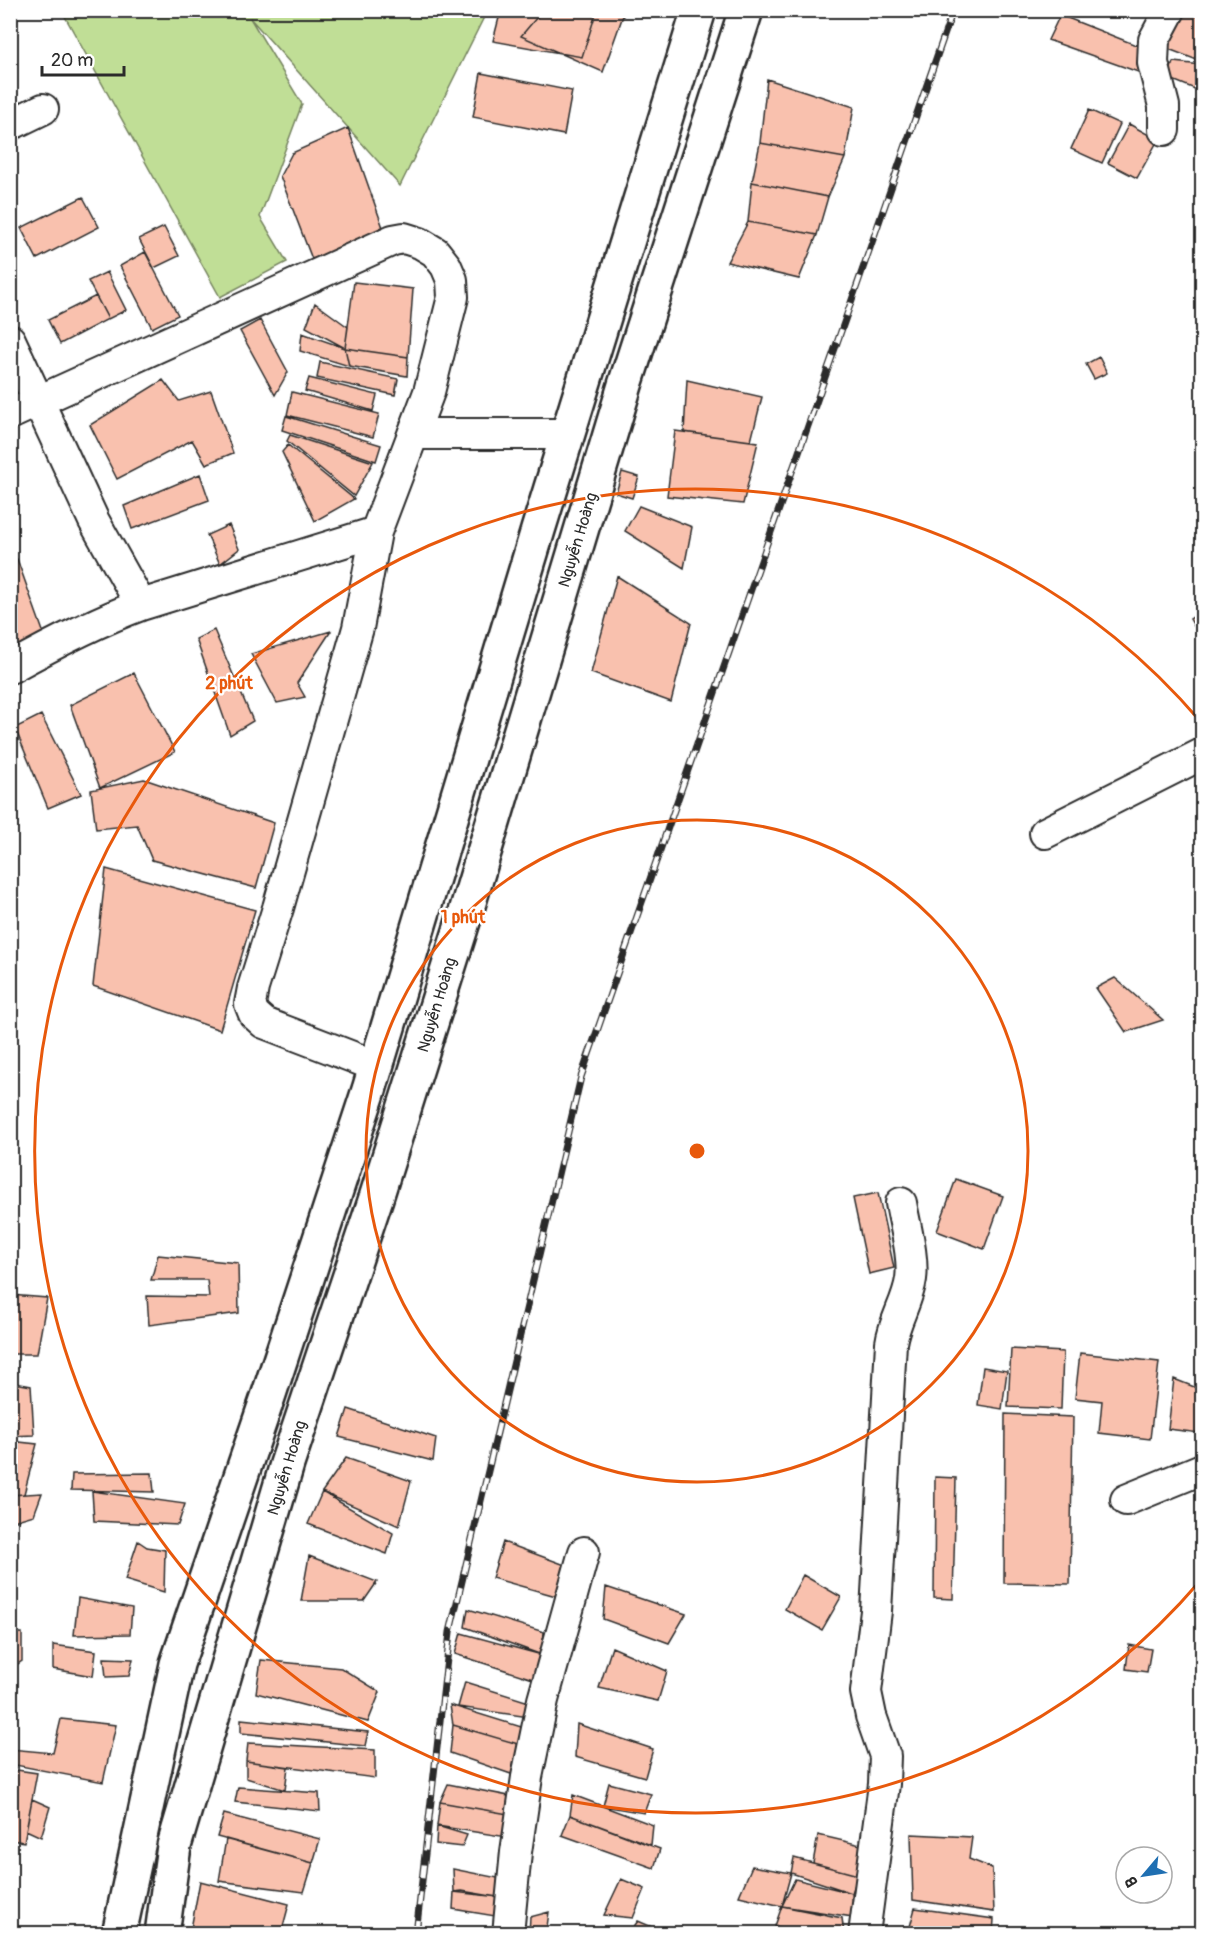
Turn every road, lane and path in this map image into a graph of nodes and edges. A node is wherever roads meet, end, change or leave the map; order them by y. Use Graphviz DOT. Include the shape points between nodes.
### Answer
graph roads {
  1 [pos="699,10"];
  2 [pos="746,10"];
  3 [pos="1170,10"];
  4 [pos="43,110"];
  5 [pos="10,125"];
  6 [pos="1164,130"];
  7 [pos="10,340"];
  8 [pos="38,401"];
  9 [pos="10,414"];
  10 [pos="414,434"];
  11 [pos="568,434"];
  12 [pos="375,532"];
  13 [pos="141,605"];
  14 [pos="10,668"];
  15 [pos="1203,754"];
  16 [pos="1045,833"];
  17 [pos="376,1066"];
  18 [pos="901,1203"];
  19 [pos="1203,1469"];
  20 [pos="1126,1500"];
  21 [pos="584,1552"];
  22 [pos="119,1934"];
  23 [pos="162,1934"];
  24 [pos="508,1934"];
  25 [pos="864,1934"];
  1 -- 11 [label="highway"];
  2 -- 23 [label="highway, Nguyễn Hoàng" via="625,385 376,1198 287,1464 174,1846"];
  3 -- 6 [label="street" via="1154,40 1153,63 1164,106"];
  4 -- 5 [label="street"];
  7 -- 8 [label="street"];
  8 -- 9 [label="street"];
  8 -- 10 [label="street" via="364,252 404,238 435,252 449,273 453,289 429,392"];
  8 -- 13 [label="street" via="94,521"];
  10 -- 11 [label="street"];
  10 -- 12 [label="street"];
  11 -- 17 [label="highway"];
  12 -- 13 [label="street"];
  12 -- 17 [label="street" via="358,628 250,1004 264,1023"];
  13 -- 14 [label="street" via="68,636"];
  15 -- 16 [label="street"];
  17 -- 22 [label="highway" via="177,1664"];
  18 -- 25 [label="street" via="911,1278 891,1343 876,1611 866,1692 885,1756 884,1784"];
  19 -- 20 [label="street"];
  21 -- 24 [label="street" via="543,1700 527,1777"];
}
